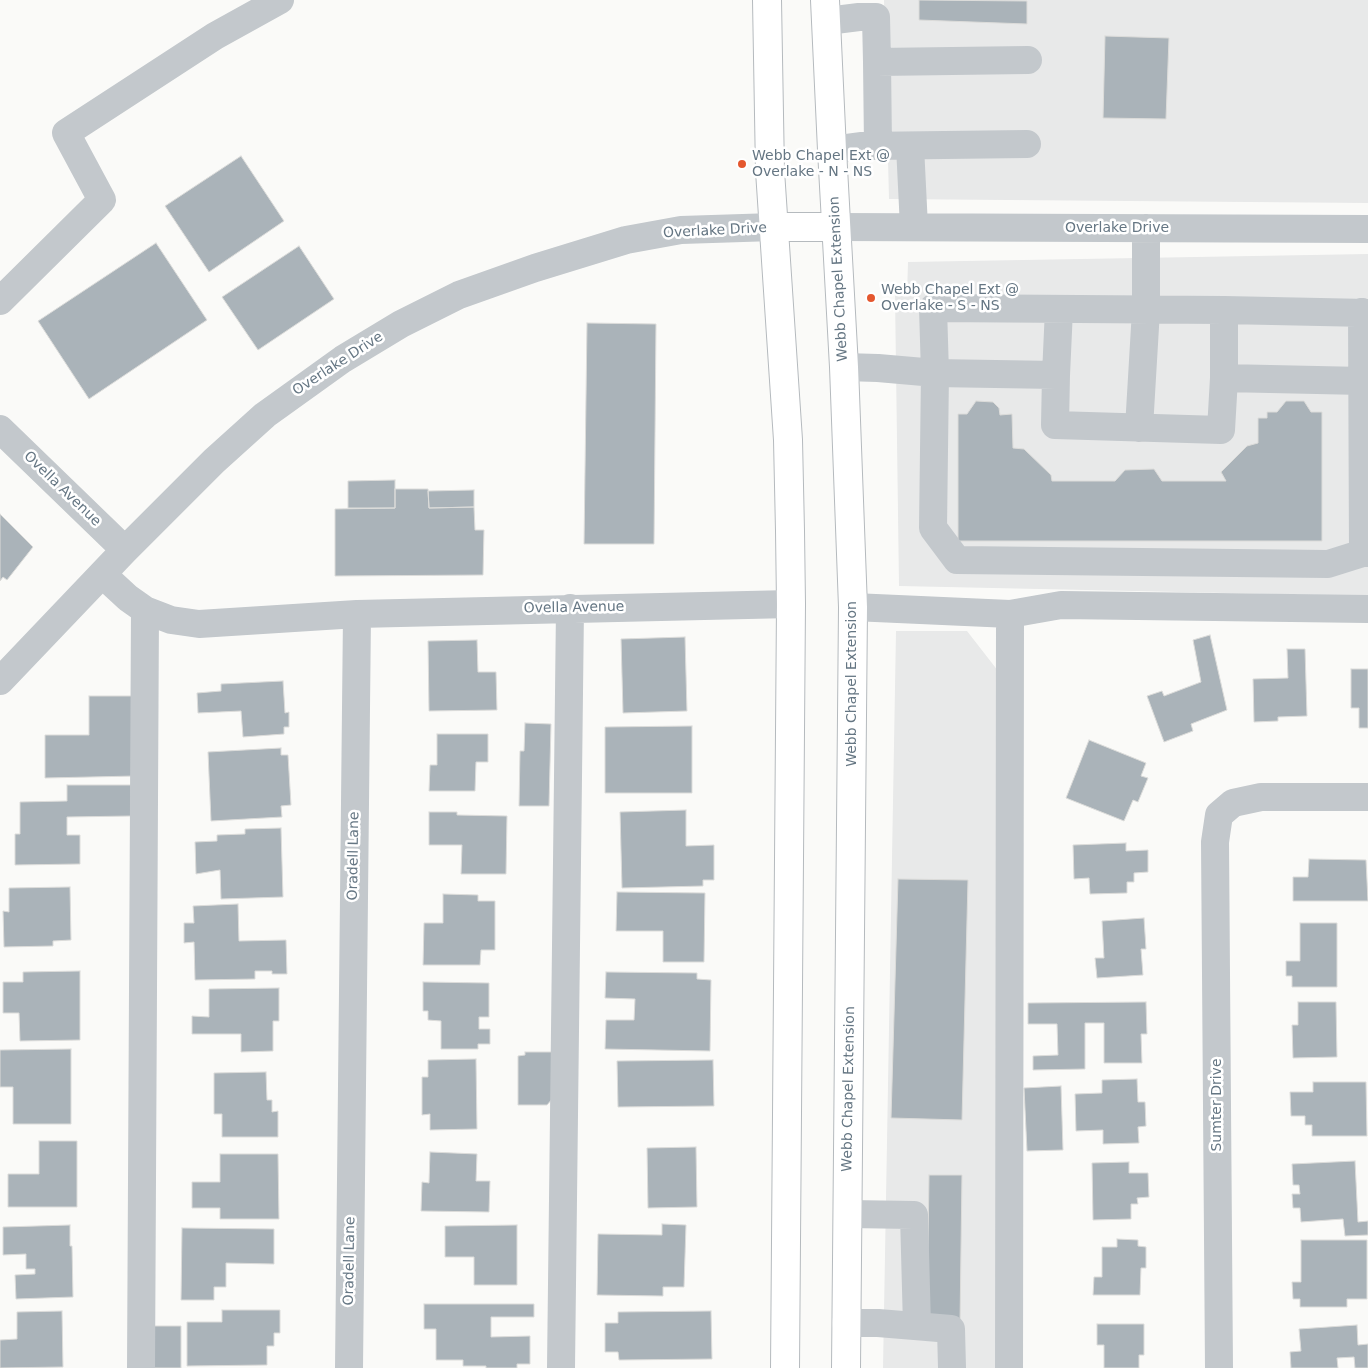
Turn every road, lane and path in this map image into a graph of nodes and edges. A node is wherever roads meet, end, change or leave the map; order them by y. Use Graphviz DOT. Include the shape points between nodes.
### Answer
graph roads {
  1 [pos="280,0"];
  2 [pos="767,0"];
  3 [pos="876,8"];
  4 [pos="826,11"];
  5 [pos="1028,60"];
  6 [pos="877,62"];
  7 [pos="1027,144"];
  8 [pos="878,146"];
  9 [pos="910,146"];
  10 [pos="832,150"];
  11 [pos="774,227"];
  12 [pos="836,227"];
  13 [pos="914,227"];
  14 [pos="1146,228"];
  15 [pos="1368,229"];
  16 [pos="0,302"];
  17 [pos="1059,308"];
  18 [pos="1146,310"];
  19 [pos="1224,310"];
  20 [pos="1365,312"];
  21 [pos="844,367"];
  22 [pos="935,373"];
  23 [pos="1056,375"];
  24 [pos="1224,378"];
  25 [pos="1363,382"];
  26 [pos="1139,428"];
  27 [pos="0,429"];
  28 [pos="125,550"];
  29 [pos="1365,553"];
  30 [pos="102,574"];
  31 [pos="790,604"];
  32 [pos="854,607"];
  33 [pos="570,608"];
  34 [pos="1368,609"];
  35 [pos="144,610"];
  36 [pos="357,614"];
  37 [pos="1010,614"];
  38 [pos="0,681"];
  39 [pos="1368,797"];
  40 [pos="848,1214"];
  41 [pos="846,1323"];
  42 [pos="916,1326"];
  43 [pos="141,1368"];
  44 [pos="349,1368"];
  45 [pos="561,1368"];
  46 [pos="785,1368"];
  47 [pos="846,1368"];
  48 [pos="952,1368"];
  49 [pos="1009,1368"];
  50 [pos="1219,1368"];
  1 -- 16 [label="street" via="215,36 66,133 102,200"];
  2 -- 11 [label="main road"];
  3 -- 4 [label="street" via="859,17"];
  3 -- 6 [label="street"];
  4 -- 10 [label="main road, Webb Chapel Extension"];
  5 -- 6 [label="street"];
  6 -- 8 [label="street"];
  7 -- 9 [label="street"];
  8 -- 9 [label="street"];
  8 -- 10 [label="street"];
  9 -- 13 [label="street"];
  10 -- 12 [label="main road, Webb Chapel Extension"];
  11 -- 12 [label="main road"];
  11 -- 28 [label="street, Overlake Drive" via="681,230 626,240 459,295 401,324 343,359 265,415"];
  11 -- 31 [label="main road" via="788,440"];
  12 -- 13 [label="street, Overlake Drive"];
  12 -- 21 [label="main road, Webb Chapel Extension"];
  13 -- 14 [label="street, Overlake Drive"];
  14 -- 15 [label="street, Overlake Drive"];
  14 -- 18 [label="street"];
  17 -- 18 [label="street"];
  17 -- 22 [label="street" via="934,308"];
  17 -- 23 [label="street"];
  18 -- 19 [label="street"];
  18 -- 26 [label="street"];
  19 -- 20 [label="street"];
  19 -- 24 [label="street"];
  20 -- 25 [label="street"];
  21 -- 22 [label="street"];
  21 -- 32 [label="main road, Webb Chapel Extension"];
  22 -- 23 [label="street"];
  22 -- 29 [label="street" via="934,528 957,560 1328,564"];
  23 -- 26 [label="street" via="1055,425"];
  24 -- 25 [label="street"];
  24 -- 26 [label="street" via="1221,430"];
  25 -- 29 [label="street"];
  27 -- 28 [label="street, Ovella Avenue"];
  28 -- 30 [label="street, Overlake Drive"];
  30 -- 35 [label="street"];
  30 -- 38 [label="street, Overlake Drive"];
  31 -- 33 [label="street, Ovella Avenue"];
  31 -- 46 [label="main road"];
  32 -- 37 [label="street"];
  32 -- 40 [label="main road, Webb Chapel Extension"];
  33 -- 36 [label="street, Ovella Avenue"];
  33 -- 45 [label="street"];
  34 -- 37 [label="street" via="1062,605"];
  35 -- 36 [label="street" via="171,620 199,624"];
  35 -- 43 [label="street"];
  36 -- 44 [label="street, Oradell Lane"];
  37 -- 49 [label="street"];
  39 -- 50 [label="street, Sumter Drive" via="1261,797 1233,803 1219,815 1214,842"];
  40 -- 41 [label="main road, Webb Chapel Extension"];
  40 -- 42 [label="street" via="914,1215"];
  41 -- 42 [label="street"];
  41 -- 47 [label="main road, Webb Chapel Extension"];
  42 -- 48 [label="street" via="951,1329"];
}
